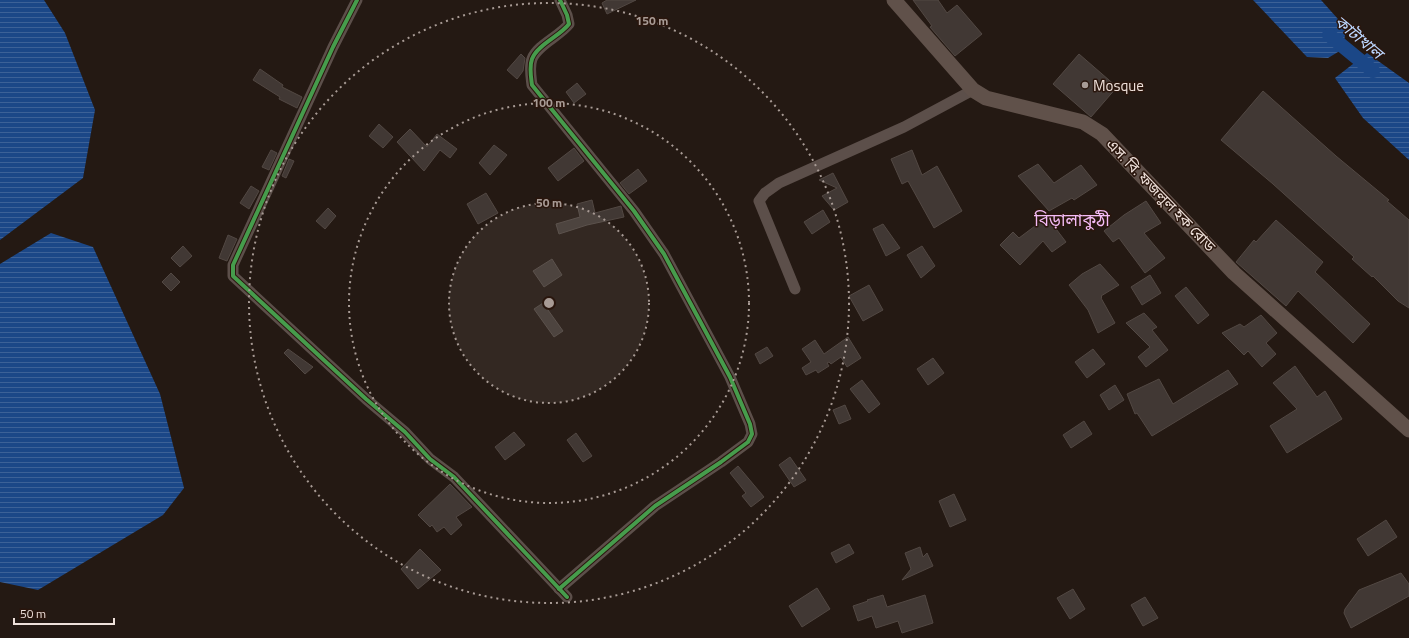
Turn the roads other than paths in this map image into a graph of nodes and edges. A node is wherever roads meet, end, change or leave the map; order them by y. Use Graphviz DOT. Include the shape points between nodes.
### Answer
graph roads {
  1 [pos="357,0"];
  2 [pos="560,0"];
  3 [pos="894,0"];
  4 [pos="973,90"];
  5 [pos="795,289"];
  6 [pos="1409,430"];
  1 -- 2 [label="street" via="232,265 233,276 366,399 406,432 430,459 454,477 563,593 655,506 748,442 752,434 730,378 664,254 634,211 532,85 531,67 536,52 569,24"];
  3 -- 4 [label="main road, এস. বি. ফজলুল হক রোড"];
  4 -- 5 [label="street" via="904,127 779,183 765,193 759,201"];
  4 -- 6 [label="main road, এস. বি. ফজলুল হক রোড" via="986,98 1083,122 1102,134 1234,272"];
}
